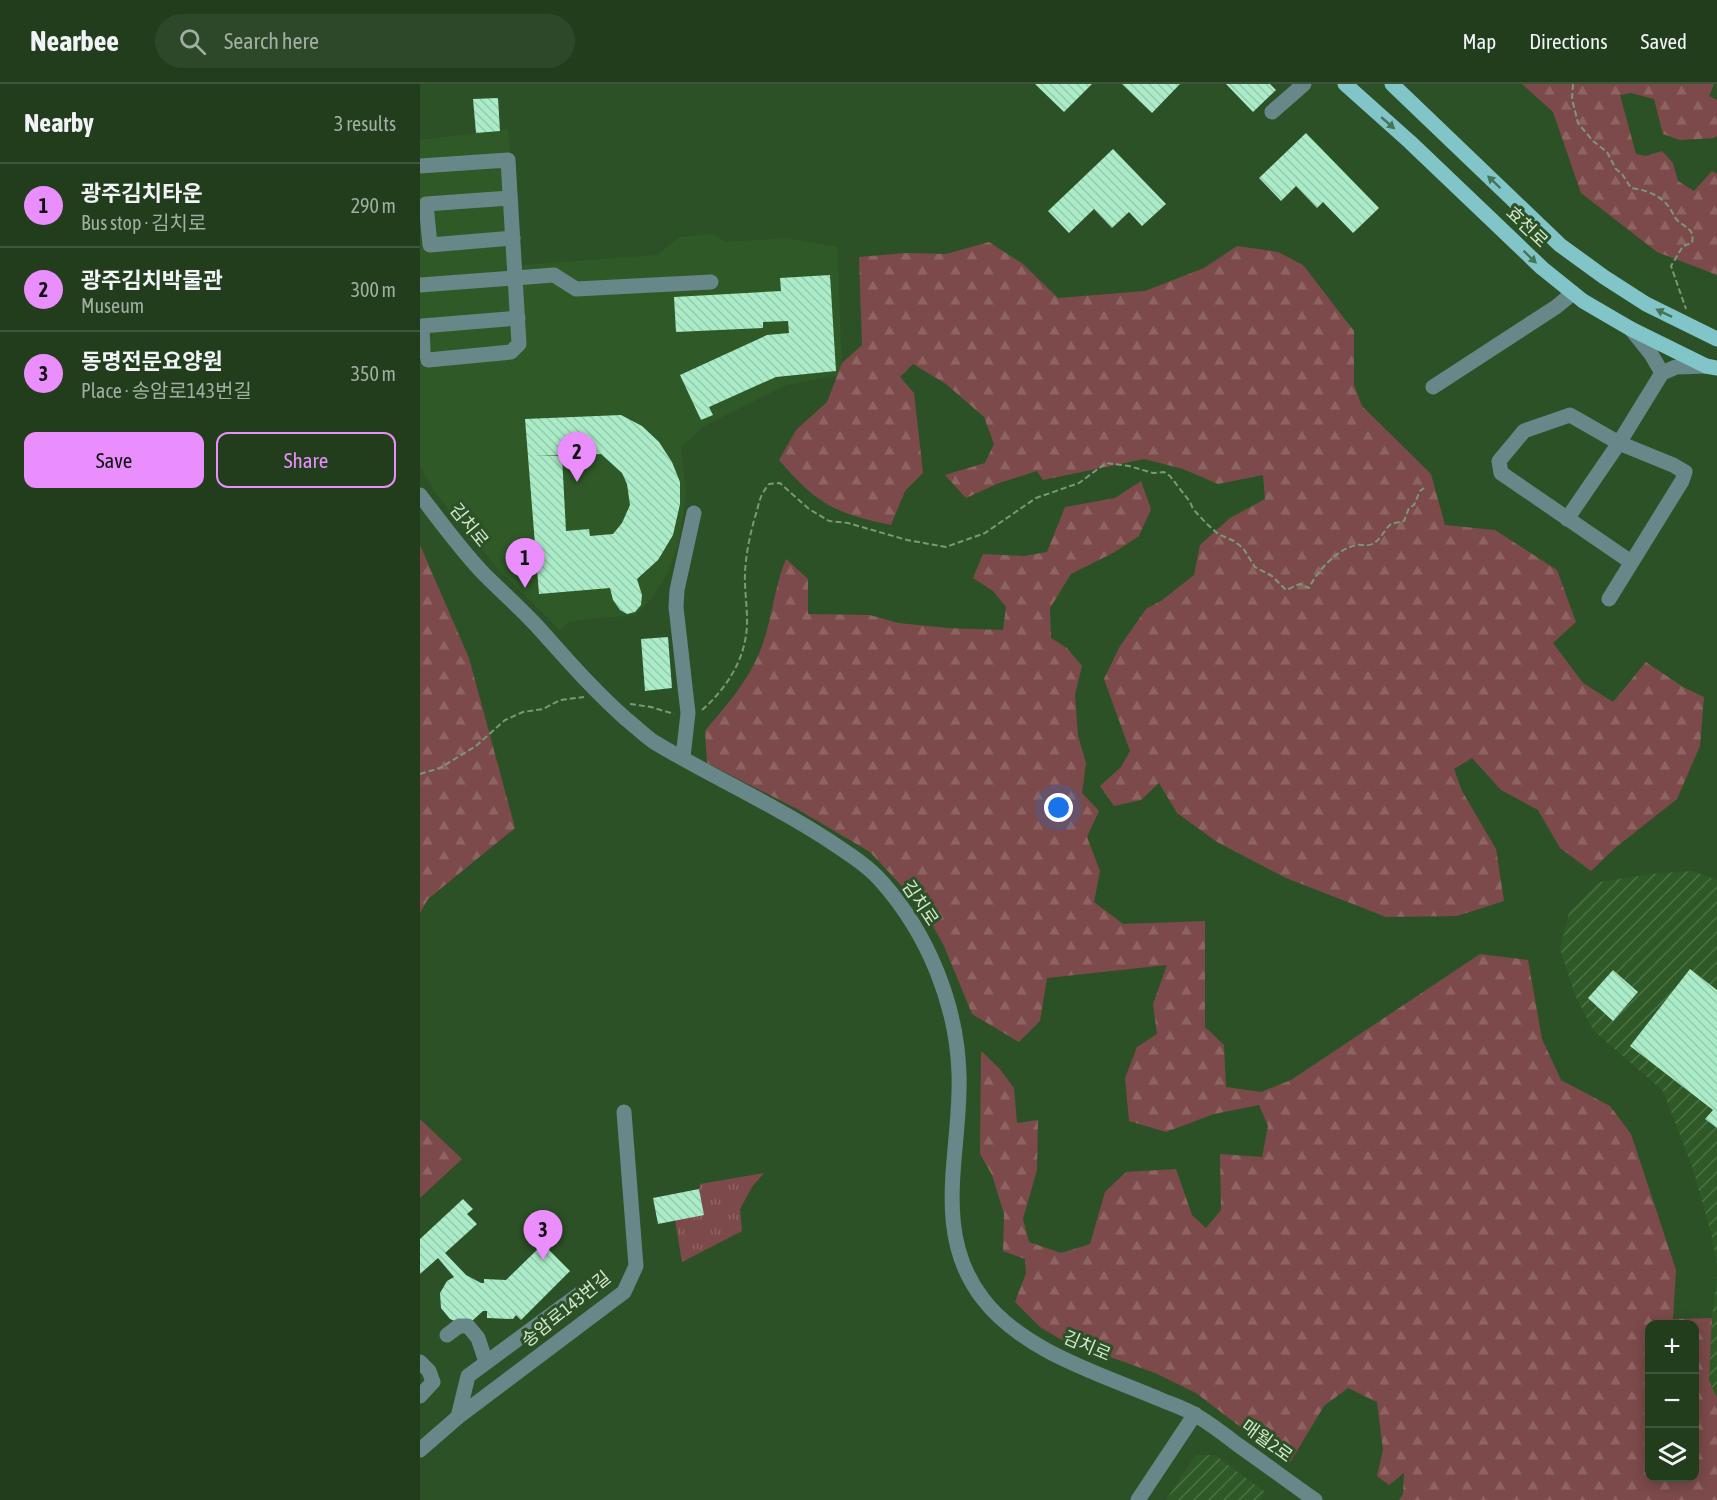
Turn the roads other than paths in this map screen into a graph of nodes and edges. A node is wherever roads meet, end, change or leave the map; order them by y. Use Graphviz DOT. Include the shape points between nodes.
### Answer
graph roads {
  1 [pos="1304,84"];
  2 [pos="1392,84"];
  3 [pos="1344,86"];
  4 [pos="1272,112"];
  5 [pos="420,166"];
  6 [pos="510,198"];
  7 [pos="513,238"];
  8 [pos="516,278"];
  9 [pos="711,282"];
  10 [pos="420,285"];
  11 [pos="1573,293"];
  12 [pos="518,318"];
  13 [pos="1631,329"];
  14 [pos="1717,339"];
  15 [pos="1712,367"];
  16 [pos="1662,373"];
  17 [pos="1433,387"];
  18 [pos="1619,443"];
  19 [pos="420,495"];
  20 [pos="694,513"];
  21 [pos="1567,519"];
  22 [pos="1631,562"];
  23 [pos="1609,599"];
  24 [pos="683,758"];
  25 [pos="624,1112"];
  26 [pos="582,1292"];
  27 [pos="447,1335"];
  28 [pos="420,1362"];
  29 [pos="486,1362"];
  30 [pos="423,1394"];
  31 [pos="1195,1414"];
  32 [pos="458,1417"];
  33 [pos="420,1450"];
  34 [pos="1138,1500"];
  35 [pos="1315,1500"];
  1 -- 4 [label="street"];
  14 -- 2 [label="main road, 효천로, one-way" via="1646,304 1560,245"];
  3 -- 11 [label="main road, 효천로, one-way"];
  5 -- 6 [label="street" via="508,160"];
  6 -- 7 [label="street"];
  6 -- 7 [label="street" via="426,204 430,245"];
  7 -- 8 [label="street"];
  8 -- 9 [label="street" via="554,275 576,289"];
  8 -- 10 [label="street"];
  8 -- 12 [label="street"];
  11 -- 13 [label="main road, 효천로"];
  11 -- 17 [label="street"];
  12 -- 12 [label="street" via="519,344 511,352 425,356 422,326"];
  13 -- 15 [label="main road, 효천로"];
  13 -- 16 [label="street"];
  15 -- 16 [label="street" via="1676,368"];
  16 -- 18 [label="street"];
  18 -- 21 [label="street"];
  18 -- 21 [label="street" via="1570,415 1524,431 1499,461 1501,473"];
  18 -- 22 [label="street" via="1685,472"];
  19 -- 24 [label="street, 김치로" via="483,573 521,608 600,696 651,740"];
  20 -- 24 [label="street" via="676,607 687,719"];
  21 -- 22 [label="street"];
  22 -- 23 [label="street"];
  24 -- 31 [label="street, 김치로" via="803,824 859,861 879,878 913,923 941,984 953,1025 959,1095 951,1184 952,1226 957,1249 981,1297 1004,1323 1048,1351"];
  25 -- 32 [label="street, 송암로143번길" via="636,1266 624,1292"];
  26 -- 29 [label="street"];
  27 -- 29 [label="street" via="459,1326 468,1326 478,1338"];
  28 -- 30 [label="street" via="433,1382"];
  29 -- 32 [label="street" via="468,1376"];
  31 -- 34 [label="street"];
  31 -- 35 [label="street, 매월2로"];
  32 -- 33 [label="street, 송암로143번길"];
}
